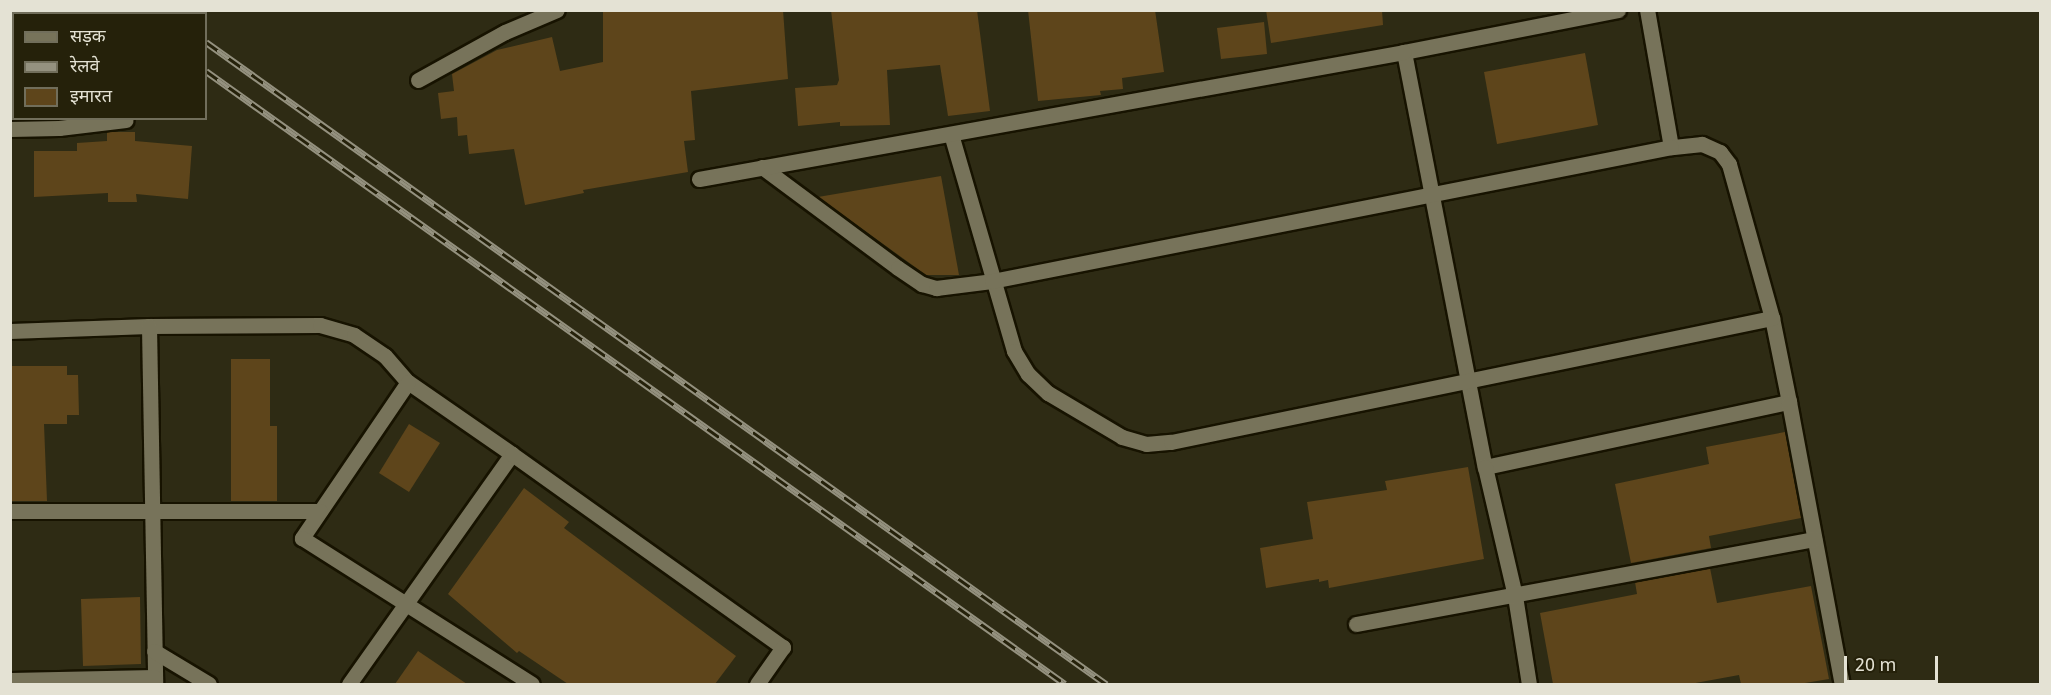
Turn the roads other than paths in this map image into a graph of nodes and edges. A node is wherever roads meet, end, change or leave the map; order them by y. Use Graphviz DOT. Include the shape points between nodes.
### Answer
graph roads {
  1 [pos="556,10"];
  2 [pos="1618,10"];
  3 [pos="1647,10"];
  4 [pos="1404,52"];
  5 [pos="418,80"];
  6 [pos="126,120"];
  7 [pos="10,129"];
  8 [pos="951,134"];
  9 [pos="1671,147"];
  10 [pos="762,167"];
  11 [pos="699,179"];
  12 [pos="1431,192"];
  13 [pos="992,281"];
  14 [pos="1772,318"];
  15 [pos="149,326"];
  16 [pos="10,331"];
  17 [pos="408,382"];
  18 [pos="1468,382"];
  19 [pos="1790,402"];
  20 [pos="512,454"];
  21 [pos="1485,467"];
  22 [pos="152,508"];
  23 [pos="10,511"];
  24 [pos="320,511"];
  25 [pos="1814,539"];
  26 [pos="1515,596"];
  27 [pos="405,605"];
  28 [pos="1356,624"];
  29 [pos="154,651"];
  30 [pos="10,680"];
  31 [pos="154,680"];
  32 [pos="209,684"];
  33 [pos="349,684"];
  34 [pos="532,684"];
  35 [pos="757,684"];
  36 [pos="1529,684"];
  37 [pos="1841,684"];
  1 -- 5 [label="street" via="505,32"];
  2 -- 4 [label="street"];
  3 -- 9 [label="street"];
  4 -- 8 [label="street"];
  4 -- 12 [label="street"];
  6 -- 7 [label="street"];
  8 -- 10 [label="street"];
  8 -- 13 [label="street"];
  9 -- 12 [label="street"];
  9 -- 14 [label="street" via="1702,144 1720,152 1729,164"];
  10 -- 11 [label="street"];
  10 -- 13 [label="street" via="922,284 936,288"];
  12 -- 13 [label="street"];
  12 -- 18 [label="street"];
  13 -- 18 [label="street" via="1014,351 1028,374 1048,393 1122,437 1146,444"];
  14 -- 18 [label="street"];
  14 -- 19 [label="street"];
  15 -- 16 [label="street"];
  15 -- 17 [label="street" via="320,325 354,335 385,356"];
  15 -- 22 [label="street"];
  17 -- 20 [label="street"];
  17 -- 24 [label="street"];
  18 -- 21 [label="street"];
  19 -- 21 [label="street"];
  19 -- 25 [label="street"];
  20 -- 27 [label="street"];
  20 -- 35 [label="street" via="783,647"];
  21 -- 26 [label="street"];
  22 -- 23 [label="street"];
  22 -- 24 [label="street"];
  22 -- 29 [label="street"];
  24 -- 27 [label="street" via="302,538"];
  25 -- 26 [label="street"];
  25 -- 37 [label="street"];
  26 -- 28 [label="street"];
  26 -- 36 [label="street"];
  27 -- 33 [label="street"];
  27 -- 34 [label="street"];
  29 -- 31 [label="street"];
  29 -- 32 [label="street"];
  30 -- 31 [label="street"];
}
